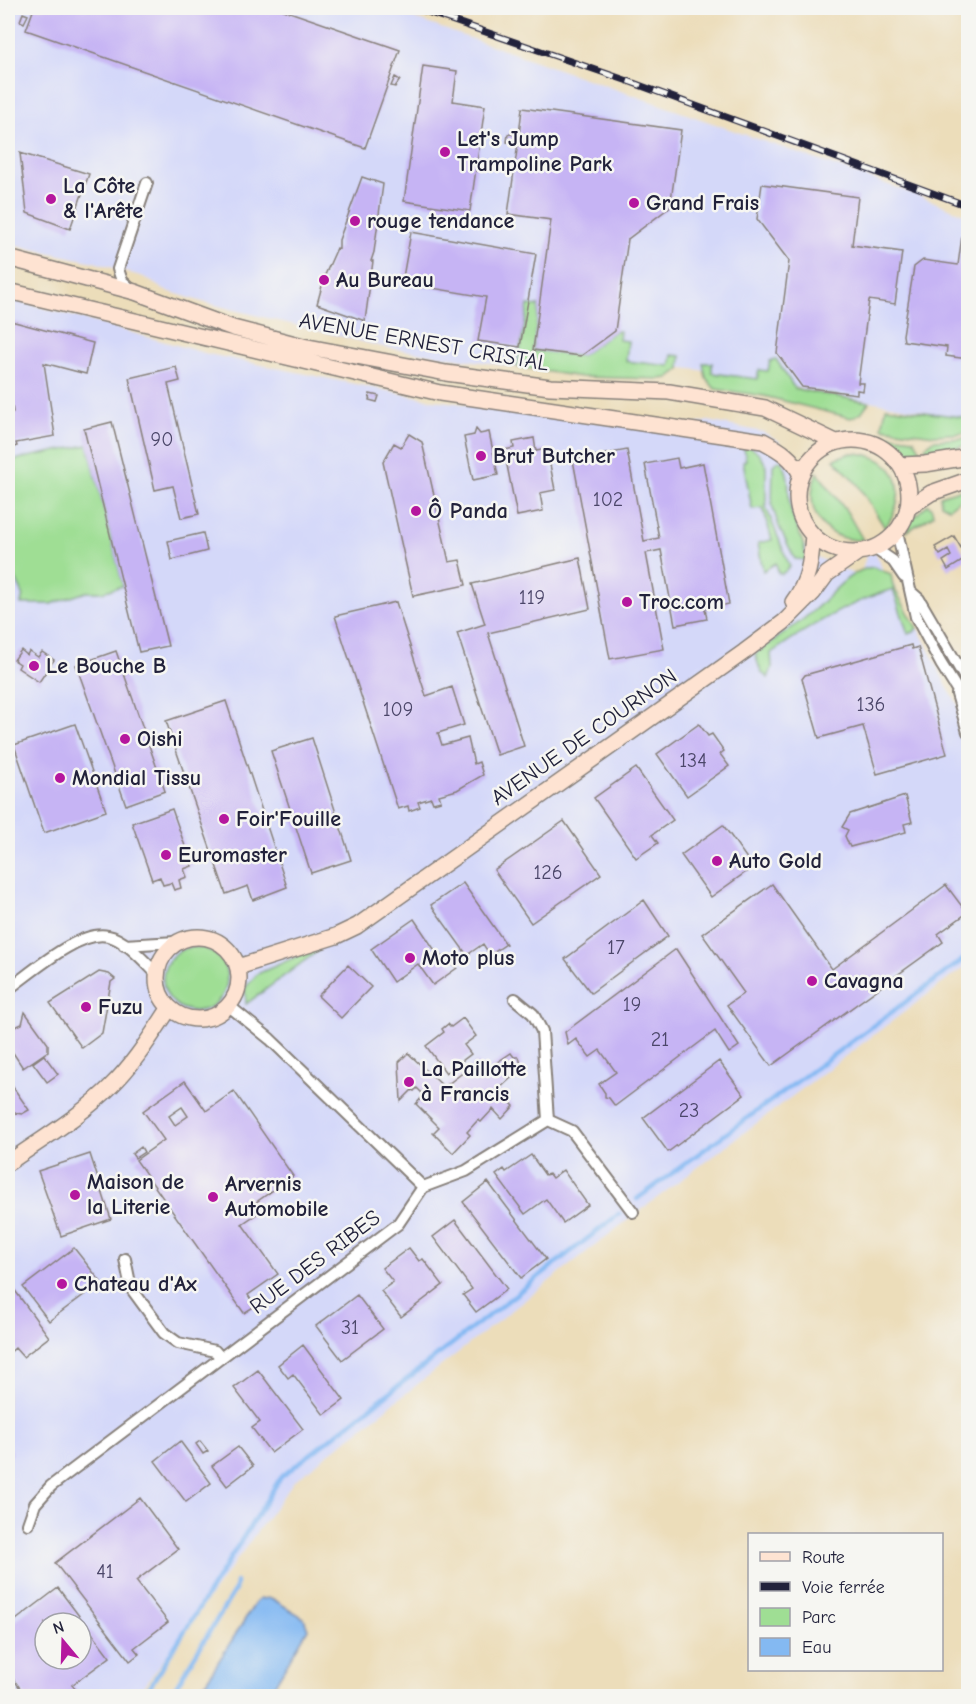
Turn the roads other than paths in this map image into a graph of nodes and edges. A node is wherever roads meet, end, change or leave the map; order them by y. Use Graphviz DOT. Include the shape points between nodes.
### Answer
graph roads {
  1 [pos="147,183"];
  2 [pos="8,258"];
  3 [pos="118,269"];
  4 [pos="90,281"];
  5 [pos="8,291"];
  6 [pos="135,292"];
  7 [pos="836,442"];
  8 [pos="969,457"];
  9 [pos="900,465"];
  10 [pos="801,476"];
  11 [pos="969,480"];
  12 [pos="908,508"];
  13 [pos="897,531"];
  14 [pos="813,535"];
  15 [pos="874,548"];
  16 [pos="857,553"];
  17 [pos="909,587"];
  18 [pos="969,683"];
  19 [pos="957,690"];
  20 [pos="969,706"];
  21 [pos="969,732"];
  22 [pos="322,938"];
  23 [pos="176,942"];
  24 [pos="124,945"];
  25 [pos="238,967"];
  26 [pos="156,973"];
  27 [pos="8,989"];
  28 [pos="515,999"];
  29 [pos="229,1006"];
  30 [pos="169,1009"];
  31 [pos="548,1120"];
  32 [pos="8,1162"];
  33 [pos="423,1187"];
  34 [pos="633,1212"];
  35 [pos="125,1258"];
  36 [pos="221,1358"];
  37 [pos="28,1524"];
  1 -- 3 [label="street"];
  2 -- 4 [label="main road, AVENUE ERNEST CRISTAL"];
  3 -- 4 [label="street"];
  3 -- 6 [label="street" via="122,281"];
  4 -- 6 [label="main road, AVENUE ERNEST CRISTAL"];
  5 -- 10 [label="main road, AVENUE ERNEST CRISTAL" via="440,393 763,441 782,451"];
  6 -- 7 [label="main road, AVENUE ERNEST CRISTAL" via="233,328 374,360 550,387 669,392 765,408"];
  7 -- 9 [label="main road" via="870,442 887,451"];
  7 -- 10 [label="main road" via="816,453"];
  8 -- 9 [label="main road"];
  9 -- 12 [label="main road" via="907,478"];
  10 -- 14 [label="main road" via="798,507"];
  11 -- 12 [label="main road" via="931,493"];
  12 -- 13 [label="main road"];
  13 -- 15 [label="main road"];
  13 -- 17 [label="street"];
  14 -- 16 [label="main road" via="829,547"];
  14 -- 22 [label="main road, AVENUE DE COURNON" via="811,566 804,588 780,618"];
  15 -- 16 [label="main road"];
  15 -- 17 [label="street" via="893,561"];
  16 -- 22 [label="main road, AVENUE DE COURNON" via="827,574 784,622 744,652 357,926"];
  17 -- 18 [label="street"];
  17 -- 19 [label="street" via="916,617"];
  19 -- 20 [label="street"];
  19 -- 21 [label="street"];
  22 -- 25 [label="main road, AVENUE DE COURNON"];
  23 -- 24 [label="street"];
  23 -- 25 [label="main road" via="194,936 213,939 229,950"];
  23 -- 26 [label="main road" via="162,956"];
  24 -- 26 [label="street"];
  24 -- 27 [label="street" via="110,936 96,934 80,939"];
  25 -- 29 [label="main road" via="237,994"];
  26 -- 30 [label="main road" via="158,993"];
  28 -- 31 [label="street" via="533,1014 542,1032"];
  29 -- 30 [label="main road" via="216,1016 200,1020 183,1018"];
  29 -- 33 [label="street" via="270,1039"];
  30 -- 32 [label="main road" via="111,1086"];
  31 -- 33 [label="street" via="466,1171"];
  31 -- 34 [label="street" via="572,1131"];
  33 -- 36 [label="street, RUE DES RIBES" via="398,1224"];
  35 -- 36 [label="street" via="131,1288 164,1333 178,1343 215,1351"];
  36 -- 37 [label="street, RUE DES RIBES" via="51,1486 35,1504"];
}
